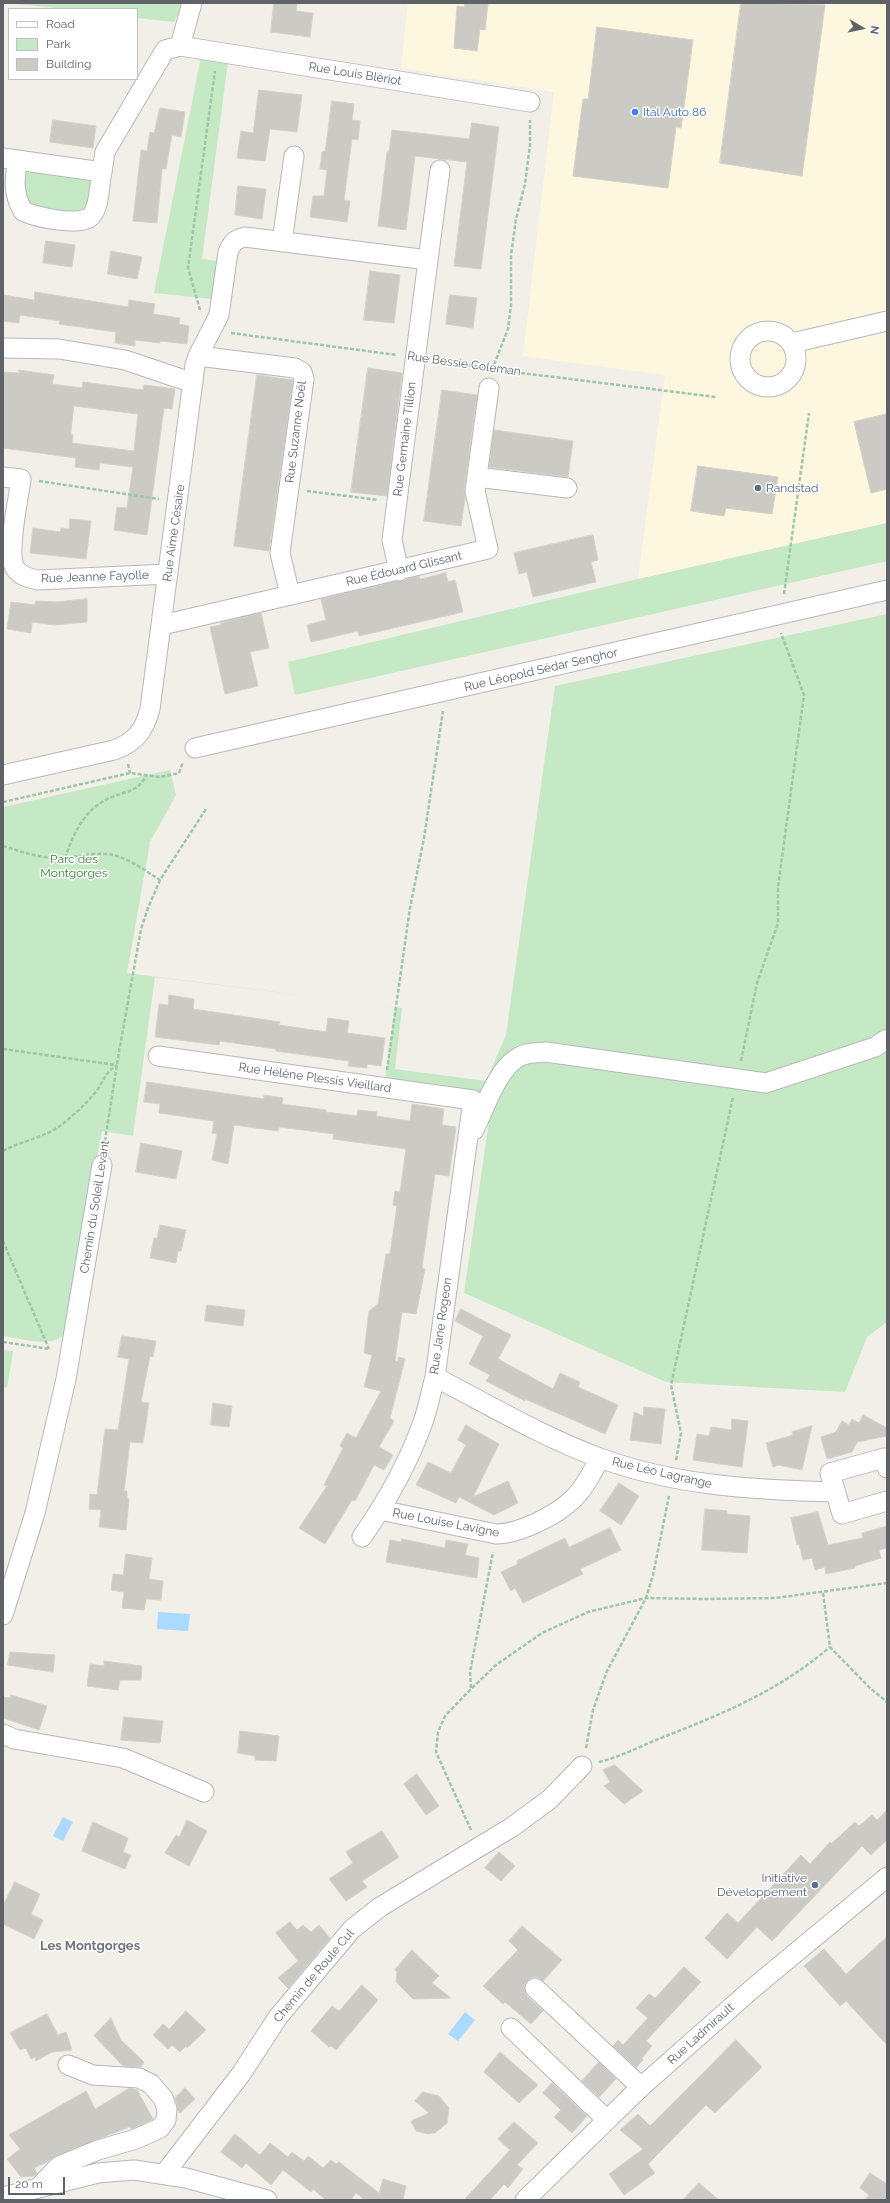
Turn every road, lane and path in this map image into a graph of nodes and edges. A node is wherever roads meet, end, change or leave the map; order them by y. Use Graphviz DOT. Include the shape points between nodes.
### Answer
graph roads {
  1 [pos="192,3"];
  2 [pos="180,46"];
  3 [pos="217,52"];
  4 [pos="530,102"];
  5 [pos="294,156"];
  6 [pos="10,159"];
  7 [pos="440,170"];
  8 [pos="102,172"];
  9 [pos="282,242"];
  10 [pos="428,260"];
  11 [pos="887,321"];
  12 [pos="212,330"];
  13 [pos="792,343"];
  14 [pos="3,348"];
  15 [pos="198,356"];
  16 [pos="415,357"];
  17 [pos="493,369"];
  18 [pos="193,383"];
  19 [pos="489,388"];
  20 [pos="716,397"];
  21 [pos="809,413"];
  22 [pos="477,477"];
  23 [pos="12,478"];
  24 [pos="567,488"];
  25 [pos="289,489"];
  26 [pos="178,502"];
  27 [pos="397,503"];
  28 [pos="399,571"];
  29 [pos="168,574"];
  30 [pos="887,590"];
  31 [pos="290,595"];
  32 [pos="782,614"];
  33 [pos="162,624"];
  34 [pos="446,692"];
  35 [pos="189,753"];
  36 [pos="3,775"];
  37 [pos="147,775"];
  38 [pos="3,802"];
  39 [pos="206,809"];
  40 [pos="3,846"];
  41 [pos="64,858"];
  42 [pos="160,880"];
  43 [pos="887,1039"];
  44 [pos="3,1049"];
  45 [pos="158,1056"];
  46 [pos="117,1065"];
  47 [pos="737,1080"];
  48 [pos="384,1088"];
  49 [pos="473,1100"];
  50 [pos="466,1146"];
  51 [pos="3,1151"];
  52 [pos="102,1166"];
  53 [pos="3,1242"];
  54 [pos="3,1342"];
  55 [pos="49,1349"];
  56 [pos="70,1352"];
  57 [pos="434,1377"];
  58 [pos="600,1458"];
  59 [pos="887,1468"];
  60 [pos="672,1478"];
  61 [pos="836,1492"];
  62 [pos="887,1501"];
  63 [pos="380,1510"];
  64 [pos="496,1534"];
  65 [pos="362,1537"];
  66 [pos="887,1583"];
  67 [pos="823,1593"];
  68 [pos="646,1598"];
  69 [pos="3,1615"];
  70 [pos="830,1648"];
  71 [pos="471,1689"];
  72 [pos="887,1702"];
  73 [pos="3,1734"];
  74 [pos="582,1766"];
  75 [pos="204,1792"];
  76 [pos="479,1848"];
  77 [pos="887,1877"];
  78 [pos="535,1988"];
  79 [pos="511,2028"];
  80 [pos="68,2065"];
  81 [pos="641,2088"];
  82 [pos="607,2120"];
  83 [pos="165,2173"];
  84 [pos="40,2186"];
  85 [pos="3,2197"];
  86 [pos="267,2200"];
  87 [pos="525,2200"];
  1 -- 2 [label="street"];
  2 -- 3 [label="street, Rue Louis Blériot"];
  2 -- 8 [label="street" via="165,50 105,152"];
  3 -- 4 [label="street, Rue Louis Blériot"];
  3 -- 12 [label="path" via="188,268 199,308"];
  4 -- 17 [label="path" via="530,145 511,255 511,305 508,329"];
  5 -- 9 [label="street"];
  6 -- 8 [label="street"];
  6 -- 8 [label="street" via="15,193 23,211 32,216 79,221 91,216 95,210"];
  7 -- 10 [label="street, Rue Germaine Tillion"];
  9 -- 10 [label="street"];
  9 -- 12 [label="street" via="244,237 237,238 232,243 228,252 222,303"];
  10 -- 16 [label="street, Rue Germaine Tillion"];
  11 -- 13 [label="street"];
  12 -- 15 [label="street, Rue Aimé Césaire"];
  12 -- 16 [label="path, Rue Bessie Coleman"];
  14 -- 18 [label="street" via="59,349 125,360"];
  15 -- 18 [label="street, Rue Aimé Césaire"];
  15 -- 25 [label="street, Rue Suzanne Noël" via="295,368 302,372 304,379"];
  16 -- 17 [label="path, Rue Bessie Coleman"];
  16 -- 27 [label="street, Rue Germaine Tillion"];
  17 -- 19 [label="path"];
  17 -- 20 [label="path, Rue Bessie Coleman"];
  18 -- 26 [label="street, Rue Aimé Césaire"];
  19 -- 22 [label="street, Rue Édouard Glissant"];
  21 -- 32 [label="path"];
  22 -- 24 [label="street"];
  22 -- 28 [label="street, Rue Édouard Glissant" via="475,491 488,549"];
  23 -- 26 [label="path"];
  23 -- 29 [label="street, Rue Jeanne Fayolle" via="11,554 15,568 24,577 38,580"];
  25 -- 27 [label="path"];
  25 -- 31 [label="street, Rue Suzanne Noël" via="280,552"];
  26 -- 29 [label="street, Rue Aimé Césaire"];
  27 -- 28 [label="street, Rue Germaine Tillion" via="392,540"];
  28 -- 31 [label="street, Rue Édouard Glissant"];
  29 -- 33 [label="street, Rue Aimé Césaire"];
  30 -- 32 [label="street, Rue Léopold Sédar Senghor"];
  31 -- 33 [label="street, Rue Édouard Glissant"];
  32 -- 34 [label="street, Rue Léopold Sédar Senghor"];
  32 -- 47 [label="path" via="780,631 804,694 778,887 778,923 757,983"];
  33 -- 36 [label="street, Rue Aimé Césaire" via="150,709 146,724 138,737 114,750"];
  34 -- 35 [label="street, Rue Léopold Sédar Senghor" via="242,738"];
  34 -- 48 [label="path" via="424,838 410,908"];
  35 -- 37 [label="path" via="179,773 160,777"];
  37 -- 38 [label="path" via="130,773"];
  37 -- 41 [label="path" via="141,786 111,798 88,812 74,831"];
  39 -- 42 [label="path, Chemin du Soleil Levant"];
  40 -- 41 [label="path" via="43,857"];
  41 -- 42 [label="path" via="93,853 109,854 135,864"];
  42 -- 46 [label="path, Chemin du Soleil Levant" via="141,929"];
  43 -- 47 [label="street" via="875,1047 766,1083"];
  44 -- 46 [label="path"];
  45 -- 48 [label="street, Rue Hélène Plessis Vieillard"];
  46 -- 51 [label="path" via="108,1071 97,1090 78,1110 59,1126"];
  46 -- 52 [label="path, Chemin du Soleil Levant"];
  47 -- 50 [label="street" via="546,1052 529,1053 508,1065 499,1078"];
  47 -- 60 [label="path" via="671,1385 681,1433"];
  48 -- 49 [label="street, Rue Hélène Plessis Vieillard"];
  49 -- 50 [label="street, Rue Jane Rogeon"];
  50 -- 57 [label="street, Rue Jane Rogeon"];
  52 -- 56 [label="street, Chemin du Soleil Levant"];
  53 -- 55 [label="path"];
  54 -- 55 [label="path"];
  55 -- 56 [label="path"];
  56 -- 69 [label="street, Chemin du Soleil Levant" via="63,1394 35,1513"];
  57 -- 58 [label="street, Rue Léo Lagrange" via="542,1433"];
  57 -- 63 [label="street, Rue Jane Rogeon" via="423,1422 406,1465"];
  58 -- 60 [label="street, Rue Léo Lagrange"];
  58 -- 64 [label="street, Rue Louise Lavigne" via="583,1488 561,1509 521,1529 507,1534"];
  59 -- 61 [label="street" via="884,1458 830,1473"];
  60 -- 61 [label="street, Rue Léo Lagrange" via="722,1486"];
  60 -- 68 [label="path" via="653,1576"];
  61 -- 62 [label="street" via="842,1514"];
  63 -- 64 [label="street, Rue Louise Lavigne"];
  63 -- 65 [label="street, Rue Jane Rogeon"];
  64 -- 71 [label="path" via="470,1672"];
  66 -- 67 [label="path"];
  67 -- 68 [label="path" via="775,1598"];
  67 -- 70 [label="path"];
  68 -- 71 [label="path" via="588,1612 542,1633 496,1665"];
  68 -- 74 [label="path" via="607,1671 593,1710"];
  70 -- 72 [label="path"];
  70 -- 74 [label="path" via="761,1696 603,1761"];
  71 -- 76 [label="path" via="445,1716 438,1732 436,1752"];
  73 -- 75 [label="street" via="14,1739 123,1758"];
  74 -- 76 [label="street, Chemin de Roule Cul" via="550,1799"];
  76 -- 83 [label="street, Chemin de Roule Cul" via="380,1907 352,1929 278,2017 241,2074"];
  77 -- 81 [label="street, Rue Ladmirault" via="752,1989"];
  78 -- 81 [label="street"];
  79 -- 82 [label="street"];
  80 -- 84 [label="street" via="93,2075 139,2078 151,2084 163,2098 167,2109 166,2120 160,2128 142,2136 59,2166"];
  81 -- 82 [label="street, Rue Ladmirault"];
  82 -- 87 [label="street, Rue Ladmirault"];
  83 -- 84 [label="street" via="134,2170 98,2173"];
  83 -- 86 [label="street"];
  84 -- 85 [label="street"];
}
